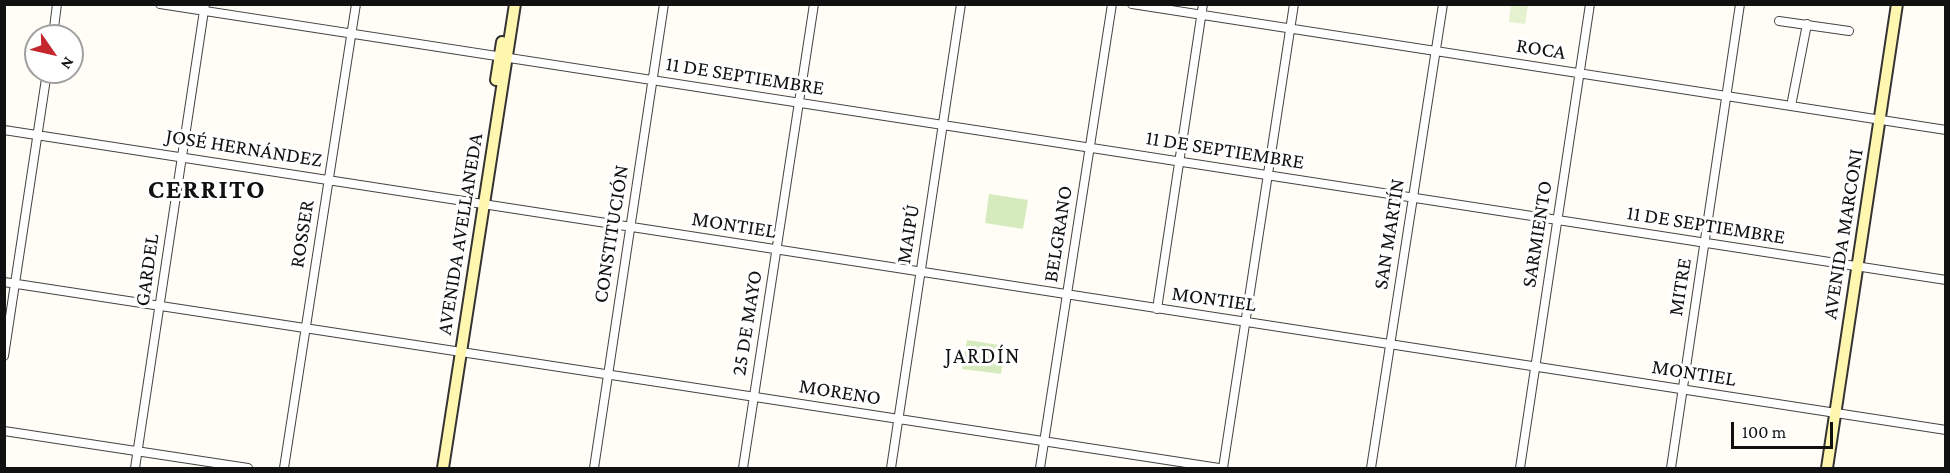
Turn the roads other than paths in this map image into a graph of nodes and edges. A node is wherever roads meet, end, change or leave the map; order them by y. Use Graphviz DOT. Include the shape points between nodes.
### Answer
graph roads {
  1 [pos="57,4"];
  2 [pos="160,4"];
  3 [pos="356,4"];
  4 [pos="508,4"];
  5 [pos="515,4"];
  6 [pos="664,4"];
  7 [pos="814,4"];
  8 [pos="961,4"];
  9 [pos="1112,4"];
  10 [pos="1132,4"];
  11 [pos="1203,4"];
  12 [pos="1294,4"];
  13 [pos="1443,4"];
  14 [pos="1590,4"];
  15 [pos="1740,4"];
  16 [pos="1897,4"];
  17 [pos="205,8"];
  18 [pos="1201,15"];
  19 [pos="1779,21"];
  20 [pos="54,24"];
  21 [pos="1807,24"];
  22 [pos="1291,28"];
  23 [pos="1849,31"];
  24 [pos="351,34"];
  25 [pos="1435,50"];
  26 [pos="503,57"];
  27 [pos="1580,73"];
  28 [pos="653,80"];
  29 [pos="45,84"];
  30 [pos="1726,96"];
  31 [pos="799,103"];
  32 [pos="1791,106"];
  33 [pos="1880,119"];
  34 [pos="942,125"];
  35 [pos="4,130"];
  36 [pos="1946,130"];
  37 [pos="38,134"];
  38 [pos="1089,148"];
  39 [pos="182,156"];
  40 [pos="1179,162"];
  41 [pos="1267,174"];
  42 [pos="328,179"];
  43 [pos="1413,198"];
  44 [pos="481,204"];
  45 [pos="1557,220"];
  46 [pos="630,227"];
  47 [pos="1704,243"];
  48 [pos="776,250"];
  49 [pos="1857,266"];
  50 [pos="920,272"];
  51 [pos="1946,280"];
  52 [pos="4,282"];
  53 [pos="17,284"];
  54 [pos="1067,295"];
  55 [pos="160,306"];
  56 [pos="1157,309"];
  57 [pos="1246,322"];
  58 [pos="305,329"];
  59 [pos="1389,344"];
  60 [pos="458,352"];
  61 [pos="4,356"];
  62 [pos="1535,367"];
  63 [pos="608,375"];
  64 [pos="1682,390"];
  65 [pos="754,397"];
  66 [pos="1835,413"];
  67 [pos="898,419"];
  68 [pos="1946,430"];
  69 [pos="4,431"];
  70 [pos="1044,441"];
  71 [pos="138,452"];
  72 [pos="135,468"];
  73 [pos="248,468"];
  74 [pos="284,468"];
  75 [pos="437,468"];
  76 [pos="443,468"];
  77 [pos="594,468"];
  78 [pos="743,468"];
  79 [pos="891,468"];
  80 [pos="1040,468"];
  81 [pos="1221,468"];
  82 [pos="1371,468"];
  83 [pos="1520,468"];
  84 [pos="1671,468"];
  85 [pos="1827,468"];
  1 -- 20 [label="street"];
  2 -- 17 [label="street, 11 DE SEPTIEMBRE"];
  3 -- 24 [label="street, ROSSER"];
  4 -- 26 [label="main road, AVENIDA AVELLANEDA"];
  5 -- 26 [label="main road, AVENIDA AVELLANEDA"];
  6 -- 28 [label="street, CONSTITUCIÓN"];
  7 -- 31 [label="street, 25 DE MAYO"];
  8 -- 34 [label="street, MAIPÚ"];
  9 -- 38 [label="street, BELGRANO"];
  10 -- 18 [label="street, ROCA"];
  11 -- 18 [label="street"];
  12 -- 22 [label="street"];
  13 -- 25 [label="street, SAN MARTÍN"];
  14 -- 27 [label="street, SARMIENTO"];
  15 -- 30 [label="street, MITRE"];
  16 -- 33 [label="main road, AVENIDA MARCONI"];
  17 -- 24 [label="street, 11 DE SEPTIEMBRE"];
  17 -- 39 [label="street, GARDEL"];
  18 -- 22 [label="street, ROCA"];
  18 -- 40 [label="street"];
  19 -- 21 [label="street"];
  21 -- 23 [label="street"];
  21 -- 32 [label="street"];
  22 -- 25 [label="street, ROCA"];
  22 -- 41 [label="street"];
  24 -- 26 [label="street, 11 DE SEPTIEMBRE"];
  24 -- 42 [label="street, ROSSER"];
  25 -- 27 [label="street, ROCA"];
  25 -- 43 [label="street, SAN MARTÍN"];
  26 -- 28 [label="street, 11 DE SEPTIEMBRE"];
  26 -- 44 [label="main road, AVENIDA AVELLANEDA"];
  27 -- 30 [label="street, ROCA"];
  27 -- 45 [label="street, SARMIENTO"];
  28 -- 31 [label="street, 11 DE SEPTIEMBRE"];
  28 -- 46 [label="street, CONSTITUCIÓN"];
  29 -- 37 [label="street"];
  30 -- 32 [label="street, ROCA"];
  30 -- 47 [label="street, MITRE"];
  31 -- 34 [label="street, 11 DE SEPTIEMBRE"];
  31 -- 48 [label="street, 25 DE MAYO"];
  32 -- 33 [label="street, ROCA"];
  33 -- 36 [label="street, ROCA"];
  33 -- 49 [label="main road, AVENIDA MARCONI"];
  34 -- 38 [label="street, 11 DE SEPTIEMBRE"];
  34 -- 50 [label="street, MAIPÚ"];
  35 -- 37 [label="street, JOSÉ HERNÁNDEZ"];
  37 -- 39 [label="street, JOSÉ HERNÁNDEZ"];
  37 -- 53 [label="street"];
  38 -- 40 [label="street, 11 DE SEPTIEMBRE"];
  38 -- 54 [label="street, BELGRANO"];
  39 -- 42 [label="street, JOSÉ HERNÁNDEZ"];
  39 -- 55 [label="street, GARDEL"];
  40 -- 41 [label="street, 11 DE SEPTIEMBRE"];
  40 -- 56 [label="street"];
  41 -- 43 [label="street, 11 DE SEPTIEMBRE"];
  41 -- 57 [label="street"];
  42 -- 44 [label="street, JOSÉ HERNÁNDEZ"];
  42 -- 58 [label="street, ROSSER"];
  43 -- 45 [label="street, 11 DE SEPTIEMBRE"];
  43 -- 59 [label="street, SAN MARTÍN"];
  44 -- 46 [label="street, MONTIEL"];
  44 -- 60 [label="main road, AVENIDA AVELLANEDA"];
  45 -- 47 [label="street, 11 DE SEPTIEMBRE"];
  45 -- 62 [label="street, SARMIENTO"];
  46 -- 48 [label="street, MONTIEL"];
  46 -- 63 [label="street, CONSTITUCIÓN"];
  47 -- 49 [label="street, 11 DE SEPTIEMBRE"];
  47 -- 64 [label="street, MITRE"];
  48 -- 50 [label="street, MONTIEL"];
  48 -- 65 [label="street, 25 DE MAYO"];
  49 -- 51 [label="street, 11 DE SEPTIEMBRE"];
  49 -- 66 [label="main road, AVENIDA MARCONI"];
  50 -- 54 [label="street, MONTIEL"];
  50 -- 67 [label="street, MAIPÚ"];
  52 -- 53 [label="street, MORENO"];
  53 -- 55 [label="street, MORENO"];
  53 -- 61 [label="street"];
  54 -- 56 [label="street, MONTIEL"];
  54 -- 70 [label="street, BELGRANO"];
  55 -- 58 [label="street, MORENO"];
  55 -- 71 [label="street, GARDEL"];
  56 -- 57 [label="street, MONTIEL"];
  57 -- 59 [label="street, MONTIEL"];
  57 -- 81 [label="street"];
  58 -- 60 [label="street, MORENO"];
  58 -- 74 [label="street, ROSSER"];
  59 -- 62 [label="street, MONTIEL"];
  59 -- 82 [label="street, SAN MARTÍN"];
  60 -- 63 [label="street, MORENO"];
  60 -- 75 [label="main road, AVENIDA AVELLANEDA"];
  60 -- 76 [label="main road, AVENIDA AVELLANEDA"];
  62 -- 64 [label="street, MONTIEL"];
  62 -- 83 [label="street, SARMIENTO"];
  63 -- 65 [label="street, MORENO"];
  63 -- 77 [label="street, CONSTITUCIÓN"];
  64 -- 66 [label="street, MONTIEL"];
  64 -- 84 [label="street, MITRE"];
  65 -- 67 [label="street, MORENO"];
  65 -- 78 [label="street, 25 DE MAYO"];
  66 -- 68 [label="street, MONTIEL"];
  66 -- 85 [label="main road, AVENIDA MARCONI"];
  67 -- 70 [label="street, MORENO"];
  67 -- 79 [label="street, MAIPÚ"];
  69 -- 71 [label="street"];
  70 -- 80 [label="street, BELGRANO"];
  70 -- 81 [label="street, MORENO"];
  71 -- 72 [label="street, GARDEL"];
  71 -- 73 [label="street"];
}
